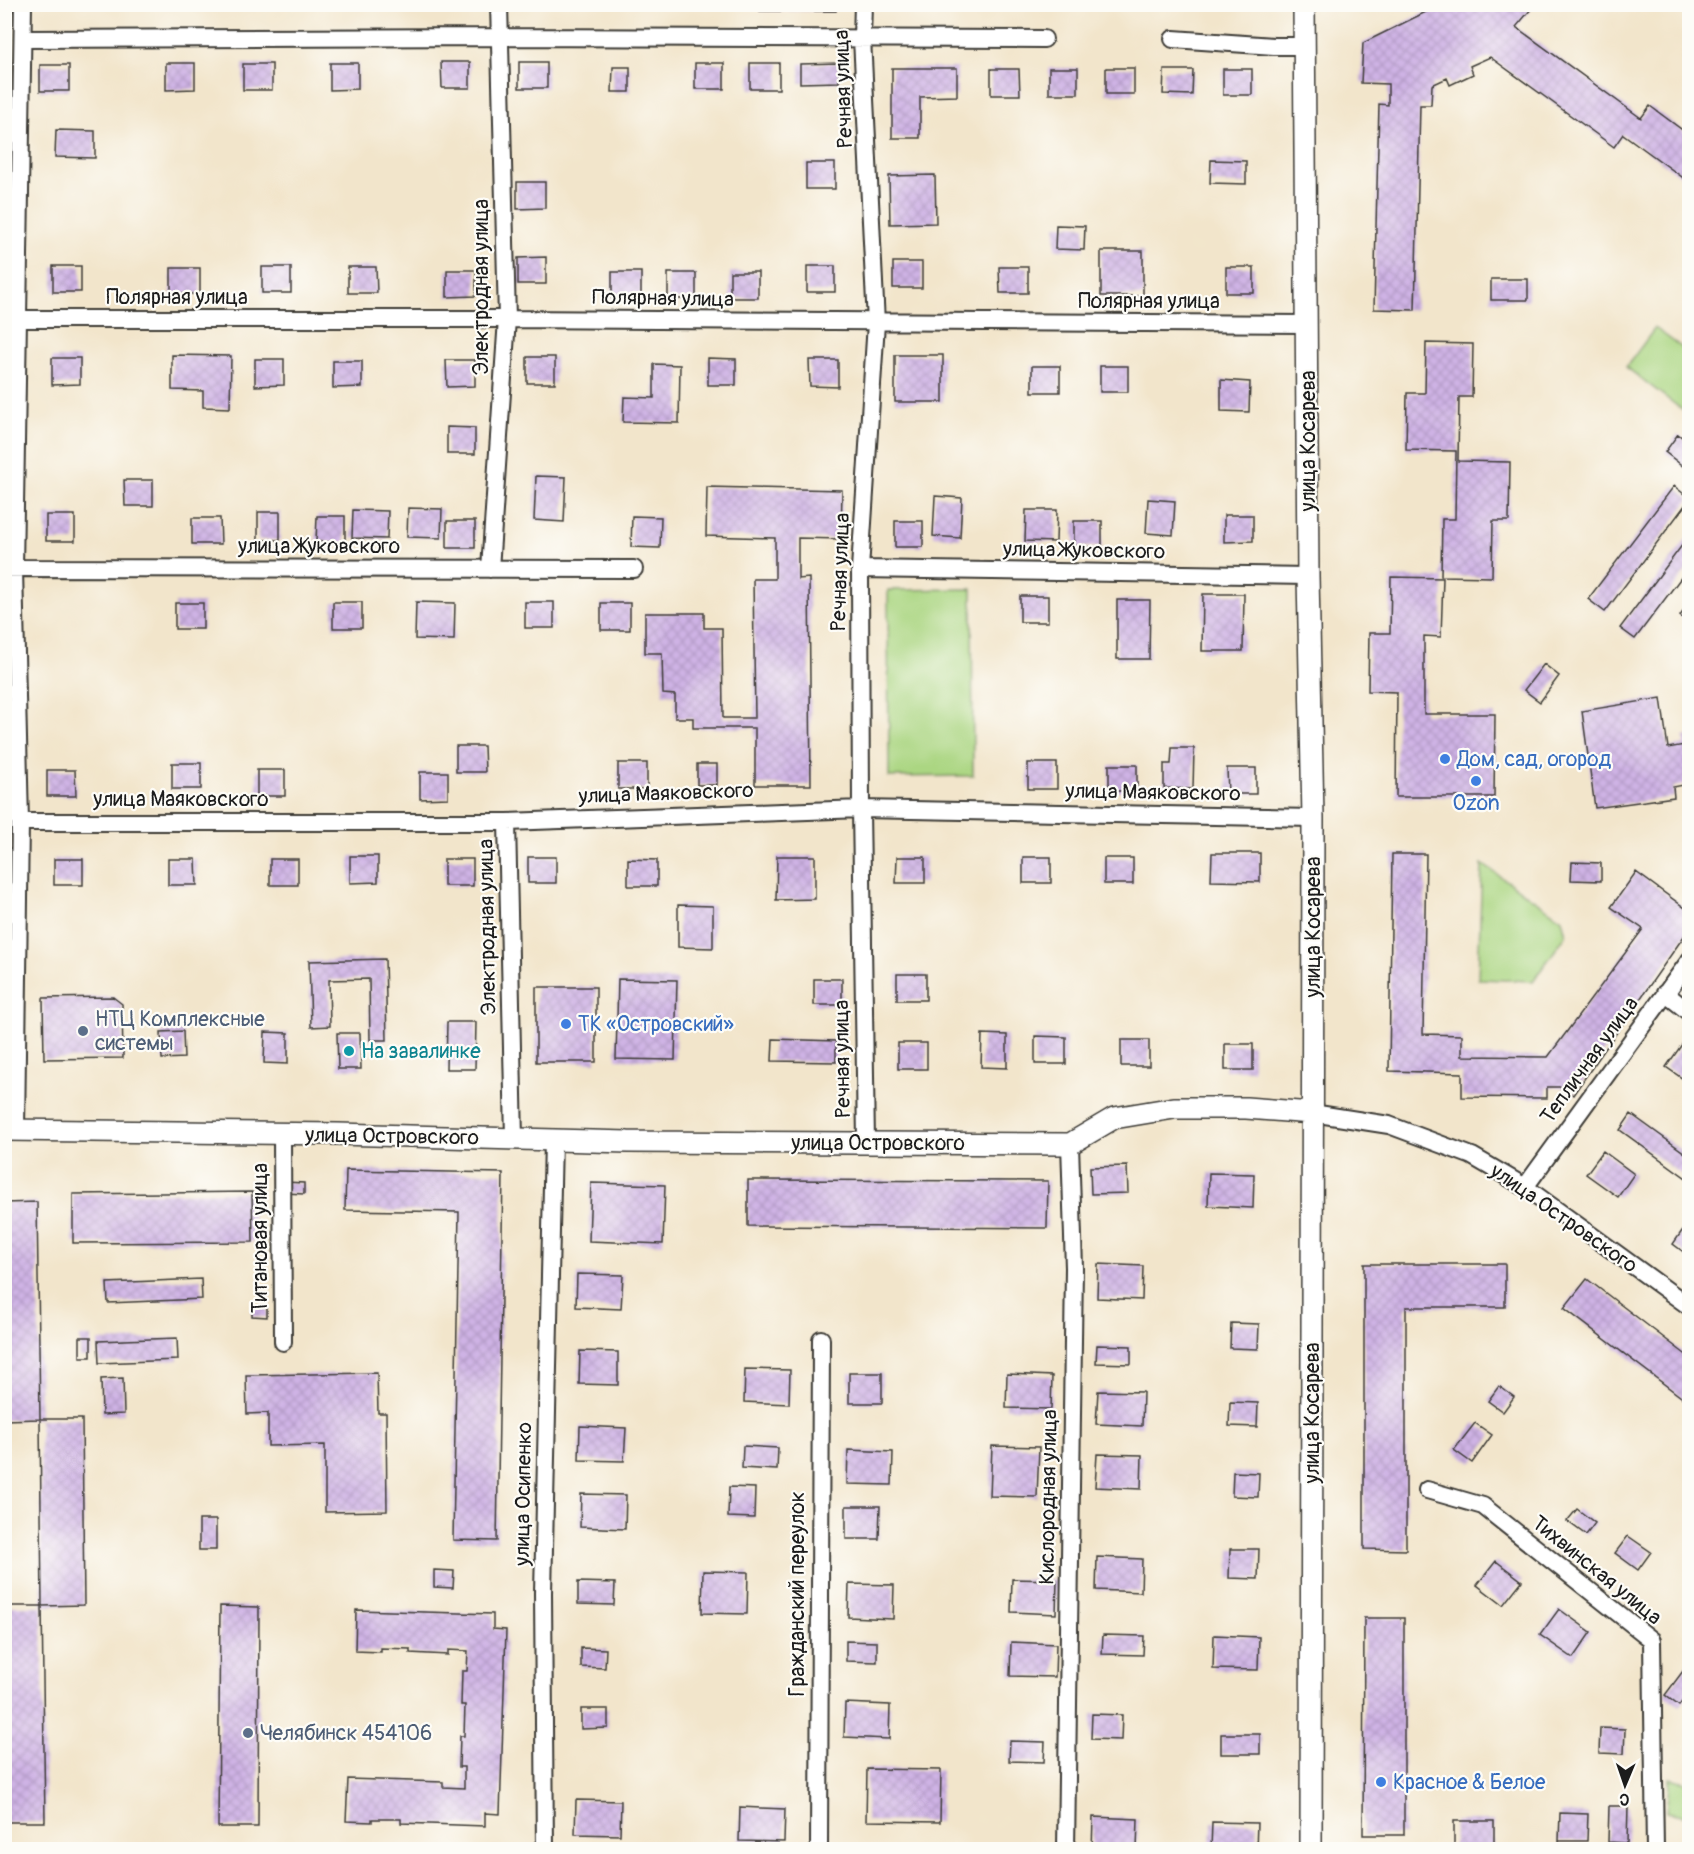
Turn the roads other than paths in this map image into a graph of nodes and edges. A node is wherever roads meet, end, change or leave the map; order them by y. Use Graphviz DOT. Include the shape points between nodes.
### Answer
graph roads {
  1 [pos="23,4"];
  2 [pos="499,4"];
  3 [pos="863,4"];
  4 [pos="1304,4"];
  5 [pos="499,37"];
  6 [pos="862,38"];
  7 [pos="23,39"];
  8 [pos="1044,39"];
  9 [pos="1173,39"];
  10 [pos="1304,46"];
  11 [pos="19,319"];
  12 [pos="507,319"];
  13 [pos="876,322"];
  14 [pos="1307,324"];
  15 [pos="9,569"];
  16 [pos="490,569"];
  17 [pos="634,569"];
  18 [pos="860,569"];
  19 [pos="1308,576"];
  20 [pos="861,809"];
  21 [pos="1313,818"];
  22 [pos="20,822"];
  23 [pos="507,822"];
  24 [pos="1689,960"];
  25 [pos="1665,993"];
  26 [pos="1689,1013"];
  27 [pos="1312,1113"];
  28 [pos="10,1130"];
  29 [pos="282,1133"];
  30 [pos="514,1139"];
  31 [pos="553,1140"];
  32 [pos="866,1142"];
  33 [pos="1070,1144"];
  34 [pos="1526,1187"];
  35 [pos="1689,1307"];
  36 [pos="821,1339"];
  37 [pos="283,1342"];
  38 [pos="1427,1490"];
  39 [pos="544,1850"];
  40 [pos="819,1850"];
  41 [pos="1066,1850"];
  42 [pos="1311,1850"];
  43 [pos="1655,1850"];
  1 -- 7 [label="street"];
  2 -- 5 [label="street, Электродная улица"];
  3 -- 6 [label="street, Речная улица"];
  4 -- 10 [label="street, улица Косарева"];
  5 -- 6 [label="street"];
  5 -- 7 [label="street"];
  5 -- 12 [label="street, Электродная улица"];
  6 -- 8 [label="street"];
  6 -- 13 [label="street, Речная улица"];
  7 -- 11 [label="street"];
  9 -- 10 [label="street"];
  10 -- 14 [label="street, улица Косарева"];
  11 -- 12 [label="street, Полярная улица"];
  11 -- 15 [label="street"];
  12 -- 13 [label="street, Полярная улица"];
  12 -- 16 [label="street, Электродная улица"];
  13 -- 14 [label="street, Полярная улица"];
  13 -- 18 [label="street, Речная улица"];
  14 -- 19 [label="street, улица Косарева"];
  15 -- 16 [label="street, улица Жуковского"];
  15 -- 22 [label="street"];
  16 -- 17 [label="street, улица Жуковского"];
  18 -- 19 [label="street, улица Жуковского"];
  18 -- 20 [label="street, Речная улица"];
  19 -- 21 [label="street, улица Косарева"];
  20 -- 21 [label="street, улица Маяковского"];
  20 -- 23 [label="street, улица Маяковского"];
  20 -- 32 [label="street, Речная улица"];
  21 -- 27 [label="street, улица Косарева"];
  22 -- 23 [label="street, улица Маяковского"];
  22 -- 28 [label="street"];
  23 -- 30 [label="street, Электродная улица"];
  24 -- 25 [label="street, Тепличная улица"];
  25 -- 26 [label="street"];
  25 -- 34 [label="street, Тепличная улица"];
  27 -- 33 [label="street, улица Островского" via="1174,1108 1114,1118"];
  27 -- 34 [label="street, улица Островского" via="1389,1125 1472,1156"];
  27 -- 42 [label="street, улица Косарева"];
  28 -- 29 [label="street, улица Островского"];
  29 -- 30 [label="street, улица Островского"];
  29 -- 37 [label="street, Титановая улица"];
  30 -- 31 [label="street, улица Островского"];
  31 -- 32 [label="street, улица Островского"];
  31 -- 39 [label="street, улица Осипенко" via="543,1593"];
  32 -- 33 [label="street, улица Островского"];
  33 -- 41 [label="street, Кислородная улица" via="1074,1268"];
  34 -- 35 [label="street, улица Островского"];
  36 -- 40 [label="street, Гражданский переулок"];
  38 -- 43 [label="street, Тихвинская улица" via="1483,1506 1652,1640"];
}
